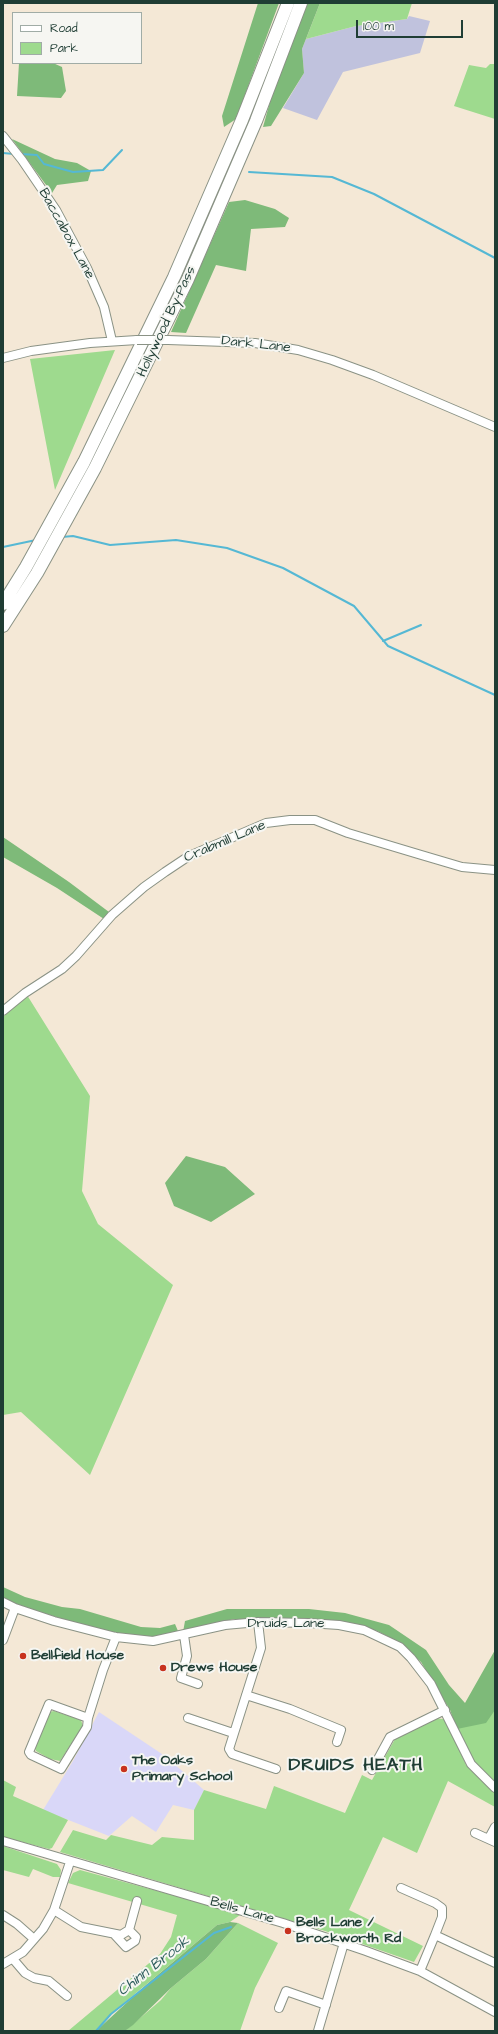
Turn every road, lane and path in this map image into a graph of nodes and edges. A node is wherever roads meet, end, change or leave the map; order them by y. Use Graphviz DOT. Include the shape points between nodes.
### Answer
graph roads {
  1 [pos="288,3"];
  2 [pos="301,3"];
  3 [pos="3,136"];
  4 [pos="112,340"];
  5 [pos="3,358"];
  6 [pos="495,427"];
  7 [pos="3,604"];
  8 [pos="3,626"];
  9 [pos="495,870"];
  10 [pos="3,1011"];
  11 [pos="3,1602"];
  12 [pos="15,1608"];
  13 [pos="258,1622"];
  14 [pos="184,1635"];
  15 [pos="116,1637"];
  16 [pos="3,1640"];
  17 [pos="198,1684"];
  18 [pos="246,1695"];
  19 [pos="445,1710"];
  20 [pos="88,1718"];
  21 [pos="188,1718"];
  22 [pos="233,1733"];
  23 [pos="338,1742"];
  24 [pos="276,1769"];
  25 [pos="372,1770"];
  26 [pos="495,1788"];
  27 [pos="495,1827"];
  28 [pos="476,1832"];
  29 [pos="492,1840"];
  30 [pos="3,1841"];
  31 [pos="70,1862"];
  32 [pos="400,1888"];
  33 [pos="137,1901"];
  34 [pos="54,1910"];
  35 [pos="3,1915"];
  36 [pos="129,1930"];
  37 [pos="114,1934"];
  38 [pos="435,1936"];
  39 [pos="34,1939"];
  40 [pos="344,1943"];
  41 [pos="13,1959"];
  42 [pos="495,1963"];
  43 [pos="3,1964"];
  44 [pos="420,1972"];
  45 [pos="68,1996"];
  46 [pos="326,2005"];
  47 [pos="279,2008"];
  48 [pos="495,2012"];
  49 [pos="318,2031"];
  1 -- 7 [label="highway, Hollywood By-Pass" via="242,120 168,291 84,462"];
  2 -- 8 [label="highway, Hollywood By-Pass" via="256,121 188,279 95,468 37,573"];
  3 -- 4 [label="street, Baccabox Lane" via="56,210 87,268 104,307"];
  4 -- 5 [label="street, Dark Lane" via="32,351"];
  4 -- 6 [label="street, Dark Lane, bridge" via="255,343 298,350 366,373"];
  9 -- 10 [label="street, Crabmill Lane" via="462,867 348,833 315,820 266,823 190,856 144,887 112,915 62,969"];
  11 -- 12 [label="street, Druids Lane"];
  12 -- 15 [label="street, Druids Lane"];
  12 -- 16 [label="street"];
  13 -- 14 [label="street, Druids Lane" via="225,1625"];
  13 -- 18 [label="street" via="261,1648"];
  13 -- 19 [label="street, Druids Lane" via="339,1625 382,1637 400,1647 411,1658 431,1684"];
  14 -- 15 [label="street, Druids Lane" via="153,1641"];
  14 -- 17 [label="street" via="187,1656 182,1678"];
  15 -- 20 [label="street"];
  18 -- 22 [label="street"];
  18 -- 23 [label="street" via="290,1709 340,1730"];
  19 -- 25 [label="street" via="390,1738"];
  19 -- 26 [label="street, Druids Lane" via="464,1754"];
  20 -- 20 [label="street" via="87,1727 61,1769 29,1752 49,1704"];
  21 -- 22 [label="street"];
  22 -- 24 [label="street" via="229,1749 232,1754"];
  27 -- 29 [label="street"];
  28 -- 29 [label="street"];
  30 -- 31 [label="street, Bells Lane"];
  31 -- 34 [label="street"];
  31 -- 40 [label="street, Bells Lane"];
  32 -- 38 [label="street" via="442,1908 442,1917"];
  33 -- 36 [label="street"];
  34 -- 37 [label="street" via="81,1927"];
  34 -- 39 [label="street"];
  35 -- 39 [label="street"];
  36 -- 37 [label="street" via="121,1935"];
  36 -- 37 [label="street" via="136,1941 126,1947"];
  38 -- 42 [label="street"];
  38 -- 44 [label="street"];
  39 -- 41 [label="street"];
  40 -- 44 [label="street, Bells Lane"];
  40 -- 46 [label="street"];
  41 -- 43 [label="street"];
  41 -- 45 [label="street" via="25,1972 34,1978 49,1981"];
  44 -- 48 [label="street, Bells Lane"];
  46 -- 47 [label="street" via="286,1991"];
  46 -- 49 [label="street"];
}
